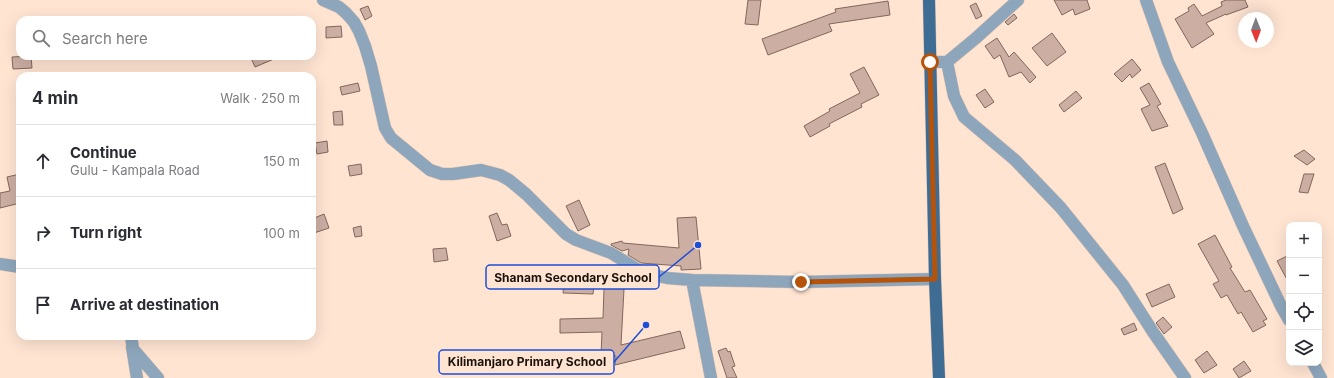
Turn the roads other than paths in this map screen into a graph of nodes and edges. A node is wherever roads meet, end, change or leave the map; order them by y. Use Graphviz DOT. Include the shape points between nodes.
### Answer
graph roads {
  1 [pos="323,0"];
  2 [pos="929,0"];
  3 [pos="1018,0"];
  4 [pos="1146,0"];
  5 [pos="930,62"];
  6 [pos="947,62"];
  7 [pos="0,264"];
  8 [pos="16,266"];
  9 [pos="935,279"];
  10 [pos="692,280"];
  11 [pos="1286,315"];
  12 [pos="131,340"];
  13 [pos="132,340"];
  14 [pos="1315,366"];
  15 [pos="136,378"];
  16 [pos="158,378"];
  17 [pos="711,378"];
  18 [pos="939,378"];
  19 [pos="1185,378"];
  20 [pos="1321,378"];
  1 -- 10 [label="street" via="346,13 359,31 371,66 385,128 391,138 430,170 453,174 481,170 500,175 509,180 566,234 576,240 611,253 649,274"];
  2 -- 5 [label="main road"];
  3 -- 6 [label="street"];
  4 -- 11 [label="street" via="1168,62"];
  5 -- 6 [label="street"];
  5 -- 9 [label="main road"];
  6 -- 19 [label="street" via="954,96 964,117 1015,160 1061,208 1123,285"];
  7 -- 8 [label="street"];
  9 -- 10 [label="street" via="801,282"];
  9 -- 18 [label="main road"];
  10 -- 17 [label="street"];
  12 -- 15 [label="street"];
  13 -- 16 [label="street" via="133,349"];
  14 -- 20 [label="street"];
}
